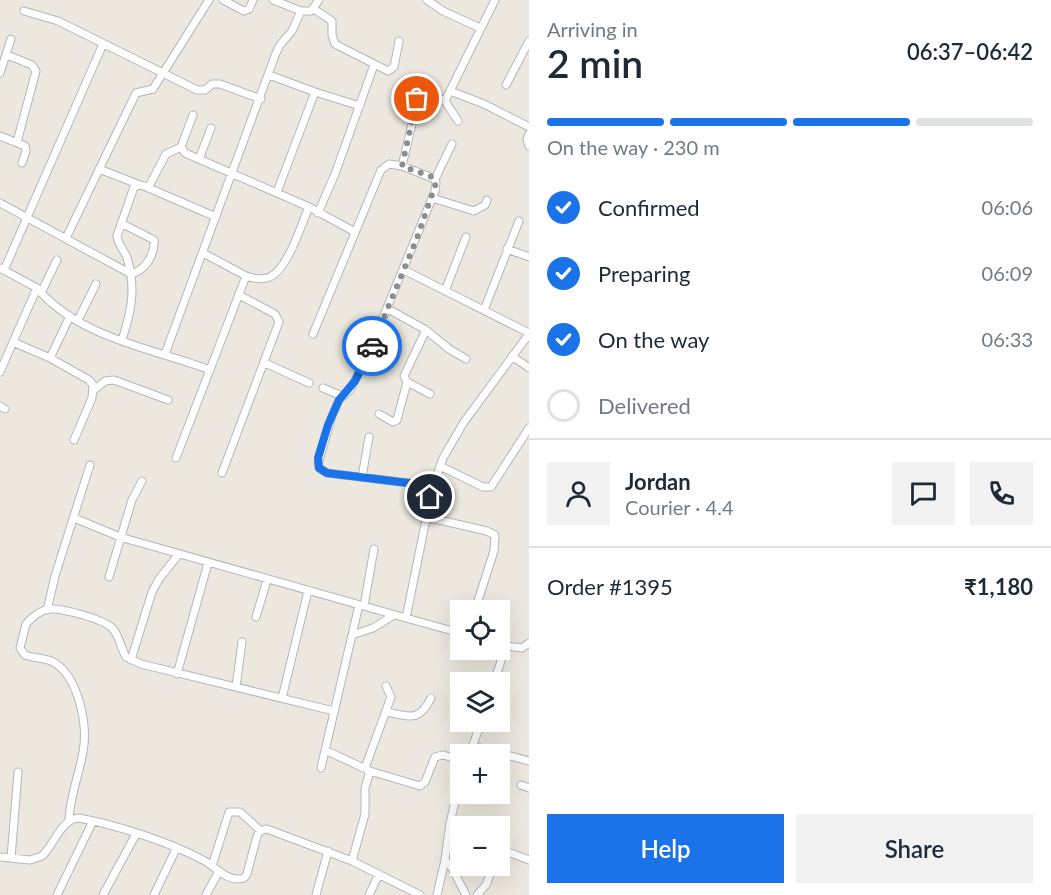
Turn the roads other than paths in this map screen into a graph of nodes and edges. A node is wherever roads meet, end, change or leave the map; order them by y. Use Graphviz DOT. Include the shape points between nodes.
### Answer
graph roads {
  1 [pos="210,0"];
  2 [pos="223,0"];
  3 [pos="253,0"];
  4 [pos="273,0"];
  5 [pos="320,0"];
  6 [pos="427,0"];
  7 [pos="495,0"];
  8 [pos="314,9"];
  9 [pos="24,11"];
  10 [pos="301,11"];
  11 [pos="480,28"];
  12 [pos="11,39"];
  13 [pos="399,40"];
  14 [pos="529,41"];
  15 [pos="103,44"];
  16 [pos="6,55"];
  17 [pos="375,65"];
  18 [pos="0,73"];
  19 [pos="164,74"];
  20 [pos="269,75"];
  21 [pos="506,85"];
  22 [pos="450,91"];
  23 [pos="315,93"];
  24 [pos="261,99"];
  25 [pos="445,101"];
  26 [pos="360,106"];
  27 [pos="193,115"];
  28 [pos="458,121"];
  29 [pos="529,127"];
  30 [pos="211,128"];
  31 [pos="529,134"];
  32 [pos="0,136"];
  33 [pos="17,142"];
  34 [pos="452,144"];
  35 [pos="529,146"];
  36 [pos="181,147"];
  37 [pos="199,159"];
  38 [pos="22,163"];
  39 [pos="402,166"];
  40 [pos="99,169"];
  41 [pos="232,173"];
  42 [pos="435,179"];
  43 [pos="144,186"];
  44 [pos="277,192"];
  45 [pos="432,198"];
  46 [pos="487,200"];
  47 [pos="0,203"];
  48 [pos="309,207"];
  49 [pos="318,213"];
  50 [pos="27,217"];
  51 [pos="216,217"];
  52 [pos="519,221"];
  53 [pos="121,223"];
  54 [pos="355,231"];
  55 [pos="466,237"];
  56 [pos="66,238"];
  57 [pos="507,249"];
  58 [pos="203,253"];
  59 [pos="529,256"];
  60 [pos="57,260"];
  61 [pos="2,269"];
  62 [pos="404,270"];
  63 [pos="132,274"];
  64 [pos="246,276"];
  65 [pos="96,284"];
  66 [pos="39,291"];
  67 [pos="445,291"];
  68 [pos="239,295"];
  69 [pos="388,309"];
  70 [pos="484,310"];
  71 [pos="70,316"];
  72 [pos="78,321"];
  73 [pos="426,330"];
  74 [pos="313,334"];
  75 [pos="529,334"];
  76 [pos="122,340"];
  77 [pos="13,342"];
  78 [pos="165,354"];
  79 [pos="512,356"];
  80 [pos="50,358"];
  81 [pos="466,359"];
  82 [pos="266,363"];
  83 [pos="529,368"];
  84 [pos="210,370"];
  85 [pos="0,372"];
  86 [pos="407,382"];
  87 [pos="309,383"];
  88 [pos="323,388"];
  89 [pos="94,390"];
  90 [pos="430,394"];
  91 [pos="342,396"];
  92 [pos="168,400"];
  93 [pos="378,414"];
  94 [pos="529,428"];
  95 [pos="369,437"];
  96 [pos="74,440"];
  97 [pos="176,459"];
  98 [pos="90,465"];
  99 [pos="440,466"];
  100 [pos="222,473"];
  101 [pos="362,477"];
  102 [pos="142,481"];
  103 [pos="431,491"];
  104 [pos="426,517"];
  105 [pos="74,518"];
  106 [pos="120,537"];
  107 [pos="375,549"];
  108 [pos="179,554"];
  109 [pos="208,563"];
  110 [pos="109,577"];
  111 [pos="267,580"];
  112 [pos="308,591"];
  113 [pos="478,600"];
  114 [pos="362,606"];
  115 [pos="47,609"];
  116 [pos="394,615"];
  117 [pos="256,617"];
  118 [pos="406,618"];
  119 [pos="450,630"];
  120 [pos="352,635"];
  121 [pos="242,642"];
  122 [pos="529,643"];
  123 [pos="510,646"];
  124 [pos="131,660"];
  125 [pos="177,674"];
  126 [pos="386,686"];
  127 [pos="236,687"];
  128 [pos="282,698"];
  129 [pos="431,699"];
  130 [pos="334,711"];
  131 [pos="386,712"];
  132 [pos="325,750"];
  133 [pos="510,756"];
  134 [pos="450,757"];
  135 [pos="529,761"];
  136 [pos="321,768"];
  137 [pos="367,769"];
  138 [pos="18,772"];
  139 [pos="521,785"];
  140 [pos="529,788"];
  141 [pos="453,804"];
  142 [pos="69,820"];
  143 [pos="93,821"];
  144 [pos="261,831"];
  145 [pos="136,834"];
  146 [pos="177,849"];
  147 [pos="328,851"];
  148 [pos="510,853"];
  149 [pos="0,857"];
  150 [pos="11,858"];
  151 [pos="445,860"];
  152 [pos="529,860"];
  153 [pos="352,861"];
  154 [pos="212,866"];
  155 [pos="219,871"];
  156 [pos="378,874"];
  157 [pos="490,876"];
  158 [pos="57,895"];
  159 [pos="103,895"];
  160 [pos="154,895"];
  161 [pos="206,895"];
  162 [pos="316,895"];
  163 [pos="369,895"];
  164 [pos="420,895"];
  165 [pos="437,895"];
  166 [pos="466,895"];
  167 [pos="477,895"];
  1 -- 19 [label="street"];
  2 -- 3 [label="street" via="244,11"];
  4 -- 10 [label="street"];
  5 -- 8 [label="street"];
  6 -- 11 [label="street"];
  7 -- 11 [label="street"];
  8 -- 10 [label="street"];
  8 -- 17 [label="street" via="332,21 335,44"];
  9 -- 15 [label="street" via="58,21"];
  10 -- 20 [label="street" via="280,45"];
  11 -- 22 [label="street"];
  12 -- 16 [label="street"];
  13 -- 17 [label="street" via="392,70"];
  14 -- 21 [label="street"];
  15 -- 19 [label="street"];
  15 -- 50 [label="street"];
  16 -- 18 [label="street"];
  16 -- 33 [label="street" via="32,65 36,71"];
  17 -- 26 [label="street"];
  19 -- 24 [label="street" via="200,91 220,84"];
  19 -- 40 [label="street" via="153,89 136,93"];
  20 -- 23 [label="street"];
  20 -- 24 [label="street"];
  22 -- 25 [label="street"];
  22 -- 29 [label="street"];
  23 -- 26 [label="street"];
  23 -- 44 [label="street"];
  24 -- 41 [label="street"];
  25 -- 28 [label="street"];
  25 -- 39 [label="street" via="417,99"];
  26 -- 49 [label="street"];
  27 -- 36 [label="street"];
  30 -- 37 [label="street"];
  31 -- 35 [label="street"];
  32 -- 33 [label="street"];
  33 -- 38 [label="street" via="26,148"];
  34 -- 42 [label="street"];
  36 -- 37 [label="street"];
  36 -- 43 [label="street" via="166,154"];
  37 -- 41 [label="street"];
  39 -- 42 [label="street"];
  39 -- 54 [label="street" via="389,164 381,170"];
  40 -- 43 [label="street"];
  40 -- 56 [label="street"];
  41 -- 44 [label="street"];
  41 -- 51 [label="street"];
  42 -- 45 [label="street"];
  43 -- 51 [label="street"];
  43 -- 53 [label="street" via="134,187"];
  44 -- 48 [label="street"];
  45 -- 46 [label="street" via="474,211"];
  45 -- 62 [label="street"];
  47 -- 50 [label="street"];
  48 -- 49 [label="street"];
  48 -- 64 [label="street" via="281,268 269,278"];
  49 -- 54 [label="street"];
  50 -- 56 [label="street"];
  50 -- 61 [label="street"];
  51 -- 58 [label="street"];
  52 -- 57 [label="street"];
  53 -- 63 [label="street" via="118,243 128,257"];
  53 -- 63 [label="street" via="154,240 149,259"];
  54 -- 74 [label="street"];
  55 -- 67 [label="street"];
  56 -- 63 [label="street"];
  57 -- 59 [label="street"];
  57 -- 70 [label="street"];
  58 -- 64 [label="street"];
  58 -- 78 [label="street"];
  60 -- 66 [label="street"];
  61 -- 66 [label="street"];
  62 -- 67 [label="street"];
  62 -- 69 [label="street"];
  63 -- 76 [label="street" via="132,310"];
  64 -- 68 [label="street"];
  65 -- 72 [label="street"];
  66 -- 71 [label="street"];
  66 -- 77 [label="street"];
  67 -- 70 [label="street"];
  68 -- 82 [label="street" via="278,317"];
  68 -- 84 [label="street"];
  69 -- 73 [label="street"];
  69 -- 91 [label="street" via="355,381"];
  70 -- 75 [label="street"];
  71 -- 72 [label="street"];
  71 -- 80 [label="street"];
  72 -- 76 [label="street"];
  73 -- 81 [label="street"];
  73 -- 86 [label="street" via="404,374"];
  75 -- 79 [label="street"];
  76 -- 78 [label="street"];
  77 -- 80 [label="street"];
  77 -- 85 [label="street"];
  78 -- 84 [label="street"];
  79 -- 83 [label="street"];
  79 -- 99 [label="street" via="453,439"];
  80 -- 89 [label="street" via="89,380"];
  82 -- 87 [label="street"];
  82 -- 100 [label="street"];
  84 -- 97 [label="street"];
  86 -- 90 [label="street"];
  86 -- 93 [label="street" via="397,420 393,422"];
  88 -- 91 [label="street"];
  89 -- 92 [label="street" via="105,381 114,380"];
  89 -- 96 [label="street"];
  91 -- 101 [label="street" via="328,425 318,458 319,468 327,473"];
  94 -- 99 [label="street" via="491,487 483,487"];
  95 -- 101 [label="street"];
  98 -- 105 [label="street"];
  99 -- 103 [label="street"];
  101 -- 103 [label="street"];
  102 -- 106 [label="street"];
  103 -- 104 [label="street"];
  104 -- 113 [label="street" via="495,535 494,551"];
  104 -- 118 [label="street"];
  105 -- 106 [label="street"];
  105 -- 115 [label="street"];
  106 -- 108 [label="street"];
  106 -- 110 [label="street"];
  107 -- 114 [label="street"];
  108 -- 109 [label="street"];
  108 -- 124 [label="street" via="152,592"];
  109 -- 111 [label="street"];
  109 -- 125 [label="street"];
  111 -- 112 [label="street"];
  111 -- 117 [label="street"];
  112 -- 114 [label="street"];
  112 -- 128 [label="street"];
  114 -- 116 [label="street"];
  114 -- 120 [label="street"];
  115 -- 124 [label="street" via="83,615 110,626"];
  115 -- 142 [label="street" via="26,624 20,648 25,655 59,665 78,695 85,741"];
  116 -- 118 [label="street"];
  116 -- 120 [label="street"];
  118 -- 119 [label="street"];
  120 -- 130 [label="street"];
  121 -- 127 [label="street"];
  122 -- 123 [label="street" via="522,648"];
  124 -- 125 [label="street"];
  125 -- 127 [label="street"];
  126 -- 131 [label="street" via="391,694"];
  127 -- 128 [label="street"];
  128 -- 130 [label="street"];
  129 -- 131 [label="street" via="423,713 415,716"];
  130 -- 132 [label="street"];
  131 -- 137 [label="street"];
  132 -- 136 [label="street"];
  132 -- 137 [label="street"];
  133 -- 135 [label="street"];
  134 -- 137 [label="street" via="435,757 420,786"];
  137 -- 153 [label="street" via="365,814"];
  138 -- 150 [label="street"];
  139 -- 140 [label="street"];
  141 -- 151 [label="street"];
  142 -- 143 [label="street"];
  142 -- 150 [label="street" via="42,856 30,860"];
  143 -- 145 [label="street"];
  143 -- 158 [label="street"];
  144 -- 147 [label="street" via="270,830"];
  144 -- 154 [label="street" via="240,812 229,812"];
  144 -- 155 [label="street" via="244,878 235,879"];
  145 -- 146 [label="street"];
  145 -- 159 [label="street"];
  146 -- 154 [label="street"];
  146 -- 160 [label="street"];
  147 -- 153 [label="street"];
  147 -- 162 [label="street"];
  148 -- 152 [label="street"];
  149 -- 150 [label="street"];
  151 -- 165 [label="street"];
  151 -- 166 [label="street"];
  153 -- 156 [label="street"];
  154 -- 155 [label="street"];
  155 -- 161 [label="street"];
  156 -- 163 [label="street"];
  156 -- 164 [label="street"];
  157 -- 167 [label="street"];
}
